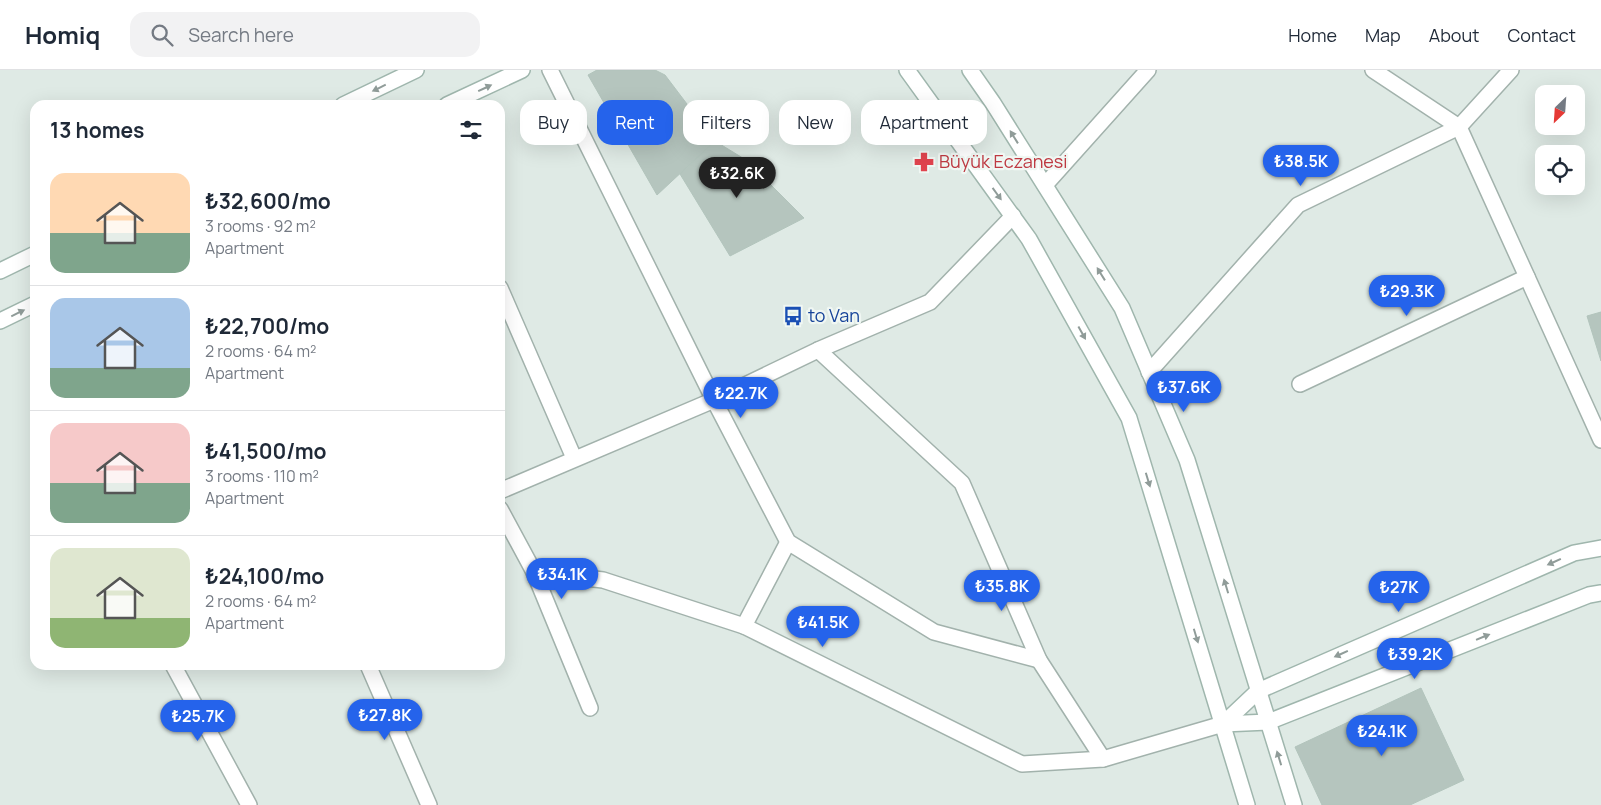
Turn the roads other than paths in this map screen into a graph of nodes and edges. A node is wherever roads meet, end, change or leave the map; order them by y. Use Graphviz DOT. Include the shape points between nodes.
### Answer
graph roads {
  1 [pos="416,70"];
  2 [pos="522,70"];
  3 [pos="550,70"];
  4 [pos="907,70"];
  5 [pos="970,70"];
  6 [pos="1148,70"];
  7 [pos="1373,70"];
  8 [pos="1511,70"];
  9 [pos="353,100"];
  10 [pos="458,100"];
  11 [pos="1459,127"];
  12 [pos="1045,185"];
  13 [pos="1013,216"];
  14 [pos="30,256"];
  15 [pos="0,270"];
  16 [pos="1527,276"];
  17 [pos="505,299"];
  18 [pos="30,306"];
  19 [pos="0,321"];
  20 [pos="818,350"];
  21 [pos="1150,372"];
  22 [pos="1300,384"];
  23 [pos="714,400"];
  24 [pos="1601,440"];
  25 [pos="574,458"];
  26 [pos="505,489"];
  27 [pos="505,518"];
  28 [pos="788,542"];
  29 [pos="1601,548"];
  30 [pos="534,572"];
  31 [pos="1601,593"];
  32 [pos="744,626"];
  33 [pos="1039,660"];
  34 [pos="176,670"];
  35 [pos="370,670"];
  36 [pos="1258,690"];
  37 [pos="590,708"];
  38 [pos="1268,722"];
  39 [pos="1223,724"];
  40 [pos="1103,759"];
  41 [pos="249,805"];
  42 [pos="429,805"];
  43 [pos="1247,805"];
  44 [pos="1294,805"];
  1 -- 9 [label="street, one-way"];
  10 -- 2 [label="street, one-way"];
  3 -- 23 [label="street"];
  4 -- 13 [label="street, one-way"];
  12 -- 5 [label="street, one-way"];
  6 -- 12 [label="street"];
  7 -- 11 [label="street"];
  8 -- 11 [label="street"];
  11 -- 16 [label="street"];
  11 -- 21 [label="street" via="1298,205"];
  21 -- 12 [label="street, one-way" via="1122,308"];
  13 -- 20 [label="street" via="930,302"];
  13 -- 39 [label="street, one-way" via="1029,238 1129,418"];
  14 -- 15 [label="street"];
  16 -- 22 [label="street"];
  16 -- 24 [label="street"];
  17 -- 25 [label="street"];
  19 -- 18 [label="street, one-way"];
  20 -- 23 [label="street"];
  20 -- 33 [label="street" via="962,483"];
  36 -- 21 [label="street, one-way" via="1188,460"];
  23 -- 25 [label="street"];
  23 -- 28 [label="street"];
  25 -- 26 [label="street"];
  27 -- 30 [label="street"];
  28 -- 32 [label="street"];
  28 -- 33 [label="street" via="934,632"];
  29 -- 36 [label="street, one-way" via="1574,553"];
  30 -- 32 [label="street" via="603,580"];
  30 -- 37 [label="street"];
  38 -- 31 [label="street, one-way"];
  32 -- 40 [label="street" via="1022,764"];
  33 -- 40 [label="street"];
  34 -- 41 [label="street"];
  35 -- 42 [label="street"];
  36 -- 38 [label="street"];
  36 -- 39 [label="street"];
  38 -- 39 [label="street"];
  44 -- 38 [label="street, one-way"];
  39 -- 40 [label="street"];
  39 -- 43 [label="street"];
}
